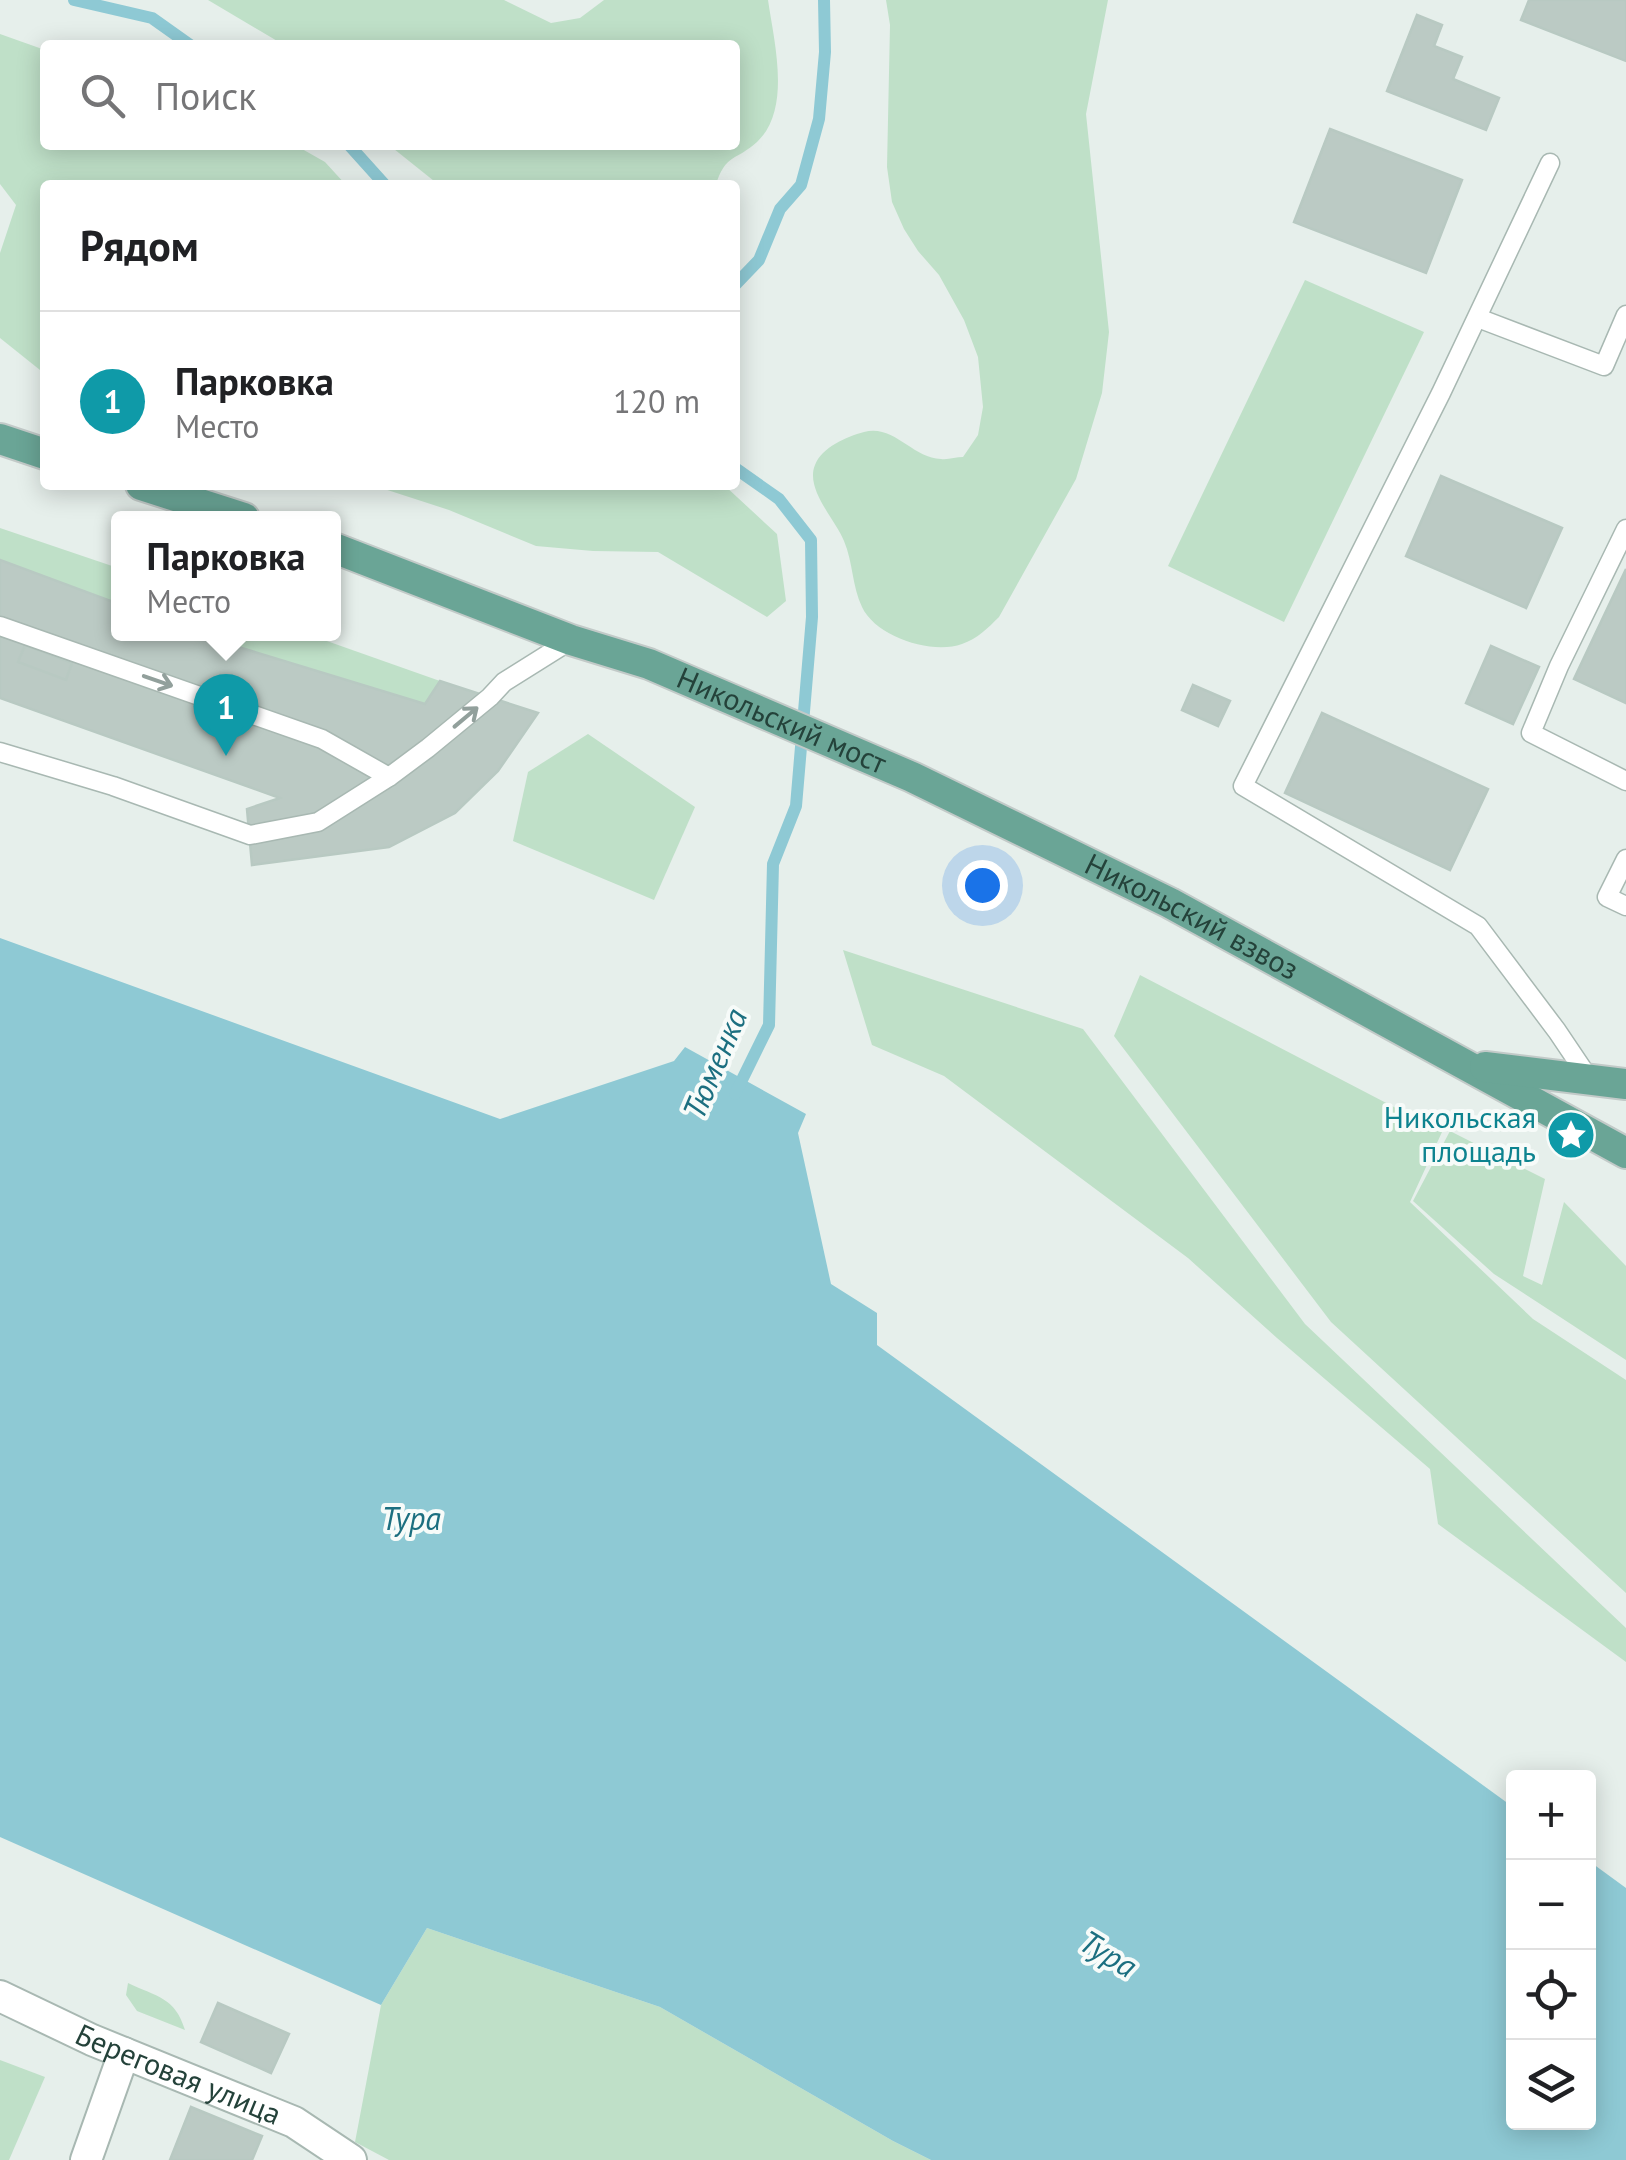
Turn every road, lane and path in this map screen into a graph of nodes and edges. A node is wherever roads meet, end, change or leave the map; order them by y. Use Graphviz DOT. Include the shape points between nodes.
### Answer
graph roads {
  1 [pos="1550,163"];
  2 [pos="1626,315"];
  3 [pos="1478,318"];
  4 [pos="0,439"];
  5 [pos="40,452"];
  6 [pos="157,490"];
  7 [pos="222,511"];
  8 [pos="1626,529"];
  9 [pos="341,551"];
  10 [pos="0,626"];
  11 [pos="570,640"];
  12 [pos="0,752"];
  13 [pos="389,777"];
  14 [pos="912,777"];
  15 [pos="1626,781"];
  16 [pos="1626,859"];
  17 [pos="1626,906"];
  18 [pos="1467,1065"];
  19 [pos="1590,1080"];
  20 [pos="1626,1084"];
  21 [pos="1626,1153"];
  22 [pos="0,1996"];
  23 [pos="124,2053"];
  24 [pos="86,2160"];
  25 [pos="351,2160"];
  1 -- 3 [label="lane"];
  2 -- 3 [label="lane" via="1604,366"];
  3 -- 19 [label="lane" via="1243,786 1478,926"];
  4 -- 5 [label="main road"];
  6 -- 7 [label="main road"];
  8 -- 15 [label="lane" via="1531,733"];
  9 -- 11 [label="main road, Никольский мост"];
  10 -- 13 [label="lane, one-way" via="322,739"];
  13 -- 11 [label="lane, one-way" via="504,682"];
  11 -- 14 [label="main road, Никольский мост" via="649,664"];
  12 -- 13 [label="lane" via="250,835 318,822"];
  14 -- 18 [label="main road, Никольский взвоз" via="1170,903"];
  16 -- 17 [label="lane" via="1606,898"];
  18 -- 19 [label="main road"];
  18 -- 21 [label="main road, Никольский взвоз"];
  19 -- 20 [label="main road"];
  22 -- 23 [label="street, Береговая улица"];
  23 -- 24 [label="street"];
  23 -- 25 [label="street, Береговая улица" via="294,2122"];
}
